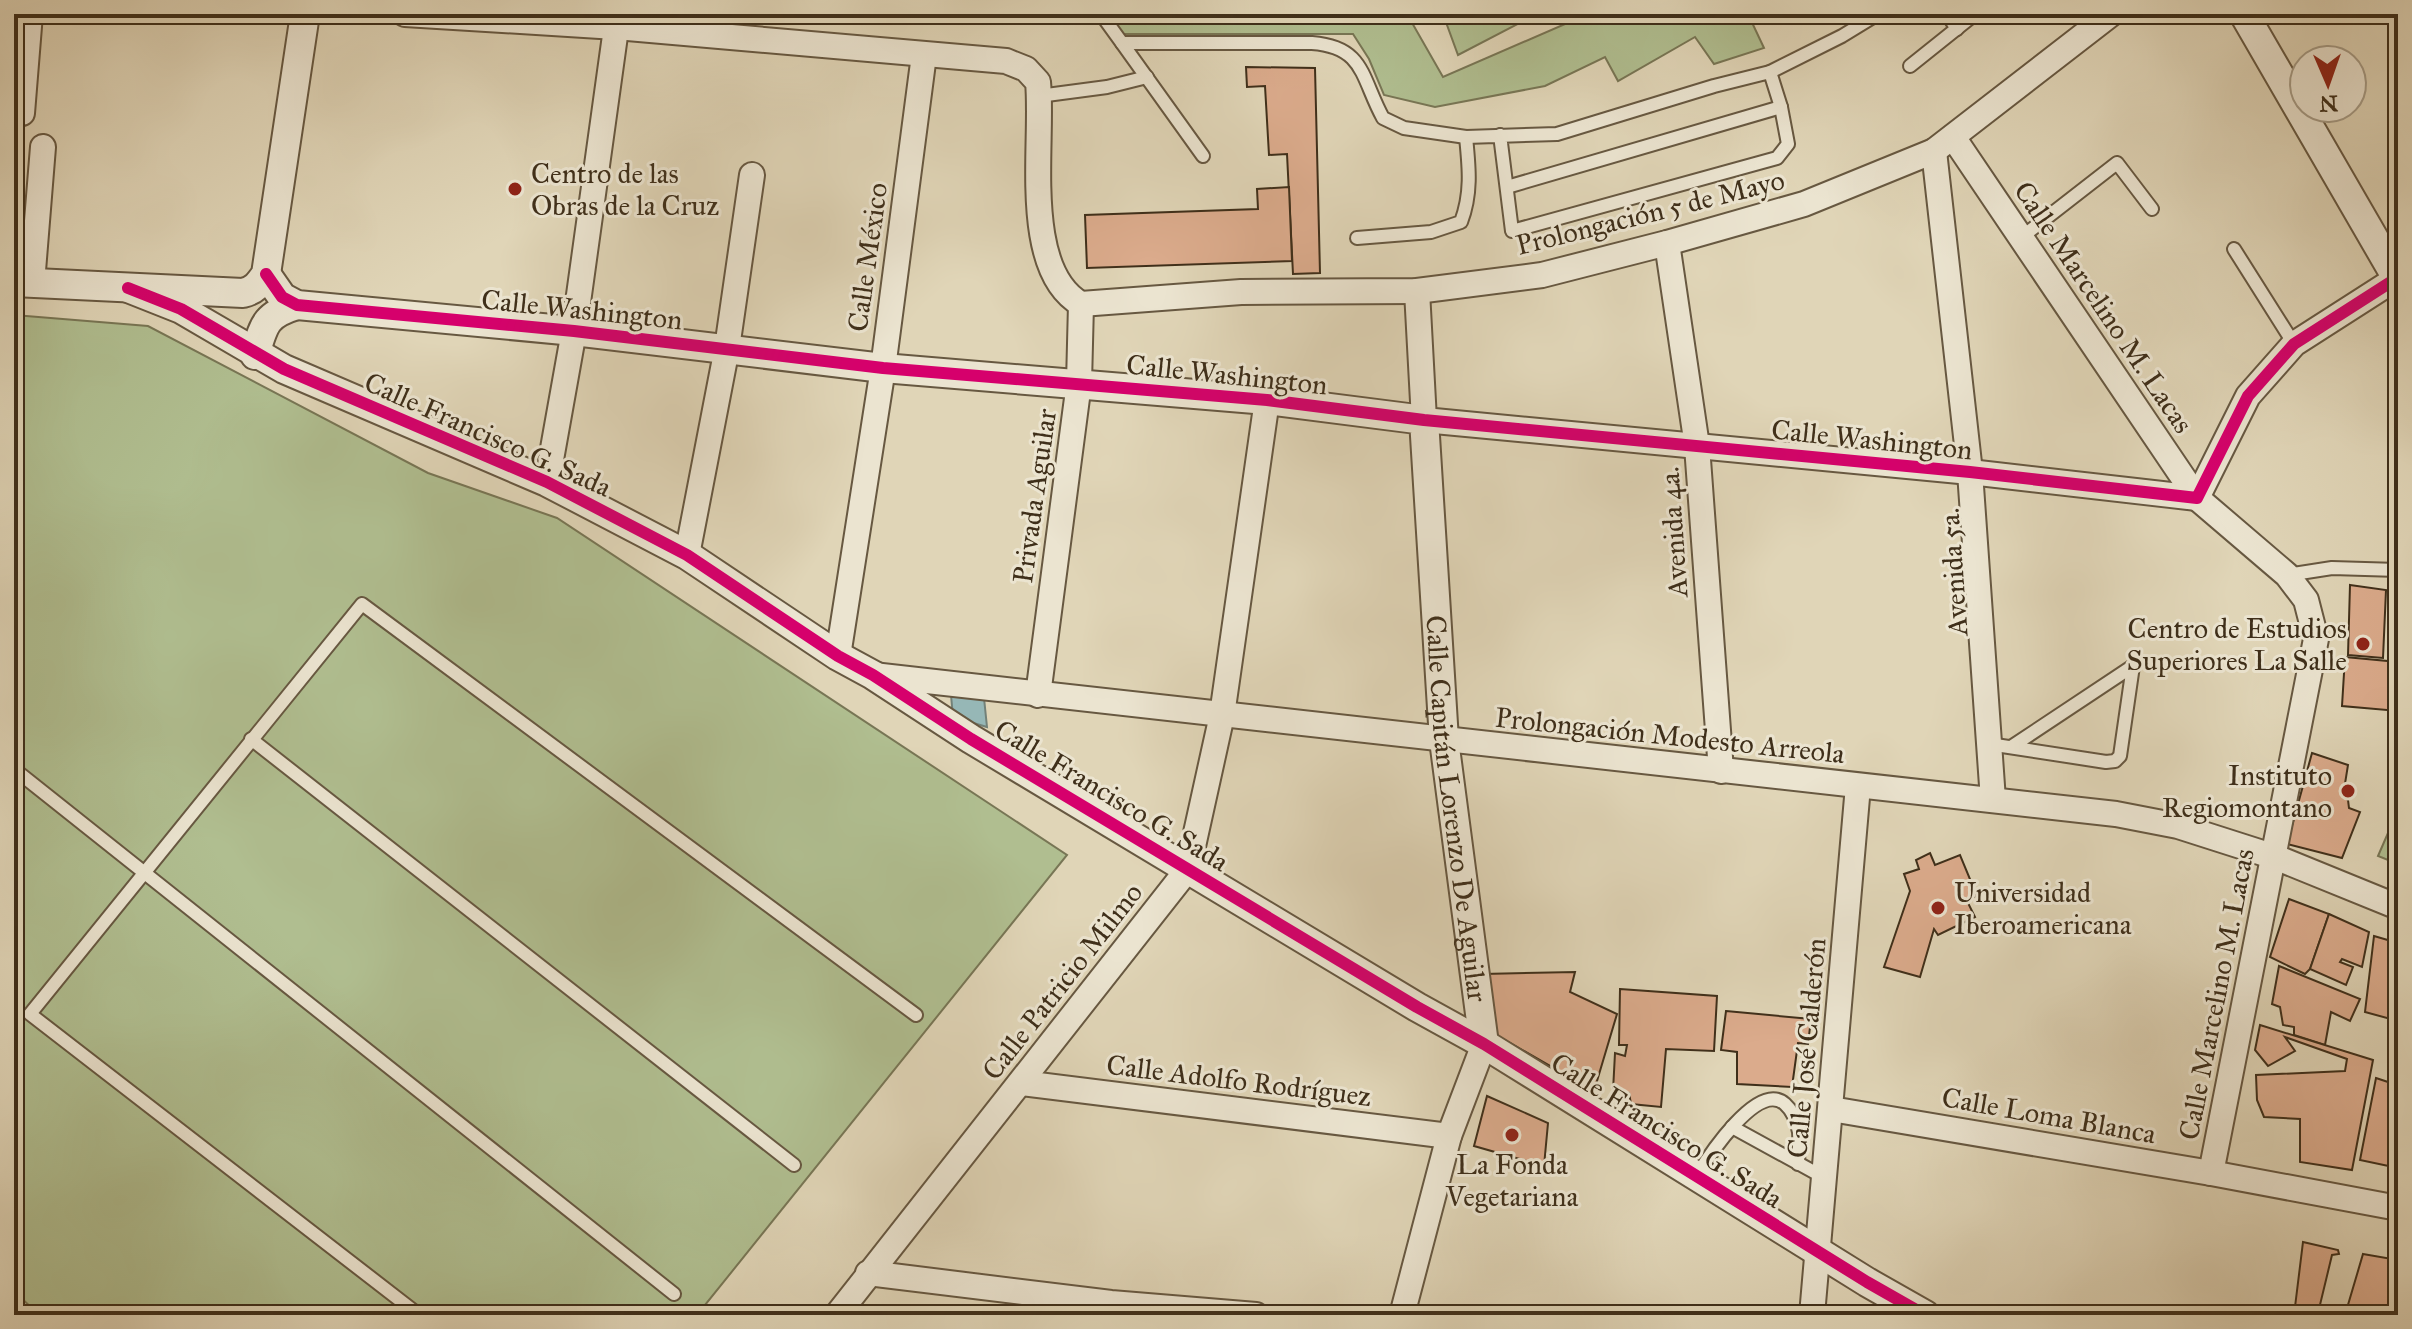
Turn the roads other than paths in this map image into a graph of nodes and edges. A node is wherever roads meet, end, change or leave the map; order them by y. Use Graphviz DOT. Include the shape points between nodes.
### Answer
graph roads {
  1 [pos="30,14"];
  2 [pos="305,14"];
  3 [pos="405,14"];
  4 [pos="1101,14"];
  5 [pos="1878,14"];
  6 [pos="1947,14"];
  7 [pos="1975,14"];
  8 [pos="2111,14"];
  9 [pos="2244,14"];
  10 [pos="617,21"];
  11 [pos="1957,29"];
  12 [pos="1122,43"];
  13 [pos="924,55"];
  14 [pos="1910,66"];
  15 [pos="1770,72"];
  16 [pos="1147,77"];
  17 [pos="1039,96"];
  18 [pos="1781,107"];
  19 [pos="22,113"];
  20 [pos="1500,135"];
  21 [pos="1466,137"];
  22 [pos="1944,144"];
  23 [pos="43,147"];
  24 [pos="1203,156"];
  25 [pos="752,175"];
  26 [pos="1507,187"];
  27 [pos="2152,209"];
  28 [pos="2022,237"];
  29 [pos="1357,238"];
  30 [pos="1667,243"];
  31 [pos="2234,249"];
  32 [pos="266,274"];
  33 [pos="2397,279"];
  34 [pos="23,283"];
  35 [pos="128,288"];
  36 [pos="1417,291"];
  37 [pos="1081,304"];
  38 [pos="297,305"];
  39 [pos="574,331"];
  40 [pos="2294,344"];
  41 [pos="727,348"];
  42 [pos="255,355"];
  43 [pos="883,368"];
  44 [pos="1079,383"];
  45 [pos="1267,400"];
  46 [pos="1424,420"];
  47 [pos="1697,446"];
  48 [pos="1970,472"];
  49 [pos="547,482"];
  50 [pos="2197,498"];
  51 [pos="687,555"];
  52 [pos="2398,570"];
  53 [pos="2287,575"];
  54 [pos="838,656"];
  55 [pos="873,675"];
  56 [pos="1038,695"];
  57 [pos="1222,715"];
  58 [pos="251,739"];
  59 [pos="1444,740"];
  60 [pos="2000,746"];
  61 [pos="14,769"];
  62 [pos="1721,771"];
  63 [pos="1858,786"];
  64 [pos="1993,800"];
  65 [pos="2275,857"];
  66 [pos="1188,869"];
  67 [pos="143,872"];
  68 [pos="2398,907"];
  69 [pos="1476,987"];
  70 [pos="1417,1007"];
  71 [pos="916,1015"];
  72 [pos="1484,1044"];
  73 [pos="1022,1083"];
  74 [pos="1831,1109"];
  75 [pos="1732,1127"];
  76 [pos="1449,1136"];
  77 [pos="1798,1164"];
  78 [pos="794,1165"];
  79 [pos="2211,1173"];
  80 [pos="1696,1177"];
  81 [pos="1825,1178"];
  82 [pos="2398,1208"];
  83 [pos="1819,1252"];
  84 [pos="868,1273"];
  85 [pos="674,1294"];
  86 [pos="1111,1309"];
  87 [pos="419,1315"];
  88 [pos="837,1315"];
  89 [pos="1256,1315"];
  90 [pos="1402,1315"];
  91 [pos="1812,1315"];
  92 [pos="1925,1315"];
  1 -- 19 [label="street"];
  2 -- 32 [label="street"];
  3 -- 10 [label="street"];
  4 -- 12 [label="lane"];
  5 -- 15 [label="lane"];
  6 -- 11 [label="lane"];
  7 -- 11 [label="lane"];
  8 -- 22 [label="street, Prolongación 5 de Mayo"];
  9 -- 33 [label="street"];
  10 -- 13 [label="street"];
  10 -- 39 [label="street"];
  11 -- 14 [label="lane"];
  12 -- 16 [label="lane"];
  12 -- 21 [label="lane" via="1331,44 1356,59 1383,118 1404,128"];
  13 -- 17 [label="street" via="1006,61 1034,76"];
  13 -- 43 [label="street, Calle México"];
  15 -- 18 [label="lane"];
  15 -- 20 [label="lane" via="1557,134"];
  16 -- 17 [label="lane"];
  16 -- 24 [label="lane"];
  17 -- 37 [label="street" via="1036,176 1046,252 1057,280"];
  18 -- 26 [label="lane"];
  18 -- 26 [label="lane" via="1788,144 1777,158 1512,231"];
  20 -- 21 [label="lane"];
  20 -- 26 [label="lane"];
  21 -- 29 [label="lane" via="1470,184 1461,222 1431,232"];
  22 -- 28 [label="street, Calle Marcelino M. Lacas"];
  22 -- 30 [label="street, Prolongación 5 de Mayo" via="1804,204"];
  22 -- 48 [label="street, Avenida 5a."];
  23 -- 34 [label="street"];
  25 -- 41 [label="street"];
  27 -- 28 [label="lane" via="2117,163"];
  28 -- 50 [label="street, Calle Marcelino M. Lacas"];
  30 -- 36 [label="street, Prolongación 5 de Mayo" via="1542,275"];
  30 -- 47 [label="street, Avenida 4a."];
  31 -- 40 [label="lane"];
  32 -- 35 [label="street" via="243,293"];
  32 -- 38 [label="street" via="274,290"];
  33 -- 40 [label="street"];
  34 -- 35 [label="street"];
  35 -- 42 [label="street, Calle Francisco G. Sada" via="181,309"];
  36 -- 37 [label="street, Prolongación 5 de Mayo" via="1241,292"];
  36 -- 46 [label="street, Calle Capitán Lorenzo De Aguilar"];
  37 -- 44 [label="street, Privada Aguilar"];
  38 -- 39 [label="street, Calle Washington"];
  38 -- 42 [label="street" via="269,318"];
  39 -- 41 [label="street, Calle Washington"];
  39 -- 49 [label="street"];
  40 -- 50 [label="street" via="2248,396"];
  41 -- 43 [label="street, Calle Washington"];
  41 -- 51 [label="street"];
  42 -- 49 [label="street, Calle Francisco G. Sada"];
  43 -- 44 [label="street, Calle Washington"];
  43 -- 54 [label="street, Calle México"];
  44 -- 45 [label="street, Calle Washington"];
  44 -- 56 [label="street, Privada Aguilar"];
  45 -- 46 [label="street, Calle Washington"];
  45 -- 57 [label="street, Calle Patricio Milmo"];
  46 -- 47 [label="street, Calle Washington"];
  46 -- 59 [label="street, Calle Capitán Lorenzo De Aguilar"];
  47 -- 48 [label="street, Calle Washington"];
  47 -- 62 [label="street, Avenida 4a."];
  48 -- 50 [label="street, Calle Washington"];
  48 -- 60 [label="street, Avenida 5a."];
  49 -- 51 [label="street, Calle Francisco G. Sada"];
  50 -- 53 [label="street, Calle Marcelino M. Lacas"];
  51 -- 54 [label="street, Calle Francisco G. Sada"];
  52 -- 53 [label="lane" via="2332,568"];
  53 -- 65 [label="street, Calle Marcelino M. Lacas" via="2306,600 2316,639"];
  54 -- 55 [label="street, Calle Francisco G. Sada"];
  55 -- 56 [label="street, Prolongación Modesto Arreola"];
  55 -- 66 [label="street, Calle Francisco G. Sada"];
  56 -- 57 [label="street, Prolongación Modesto Arreola"];
  57 -- 59 [label="street, Prolongación Modesto Arreola"];
  57 -- 66 [label="street, Calle Patricio Milmo"];
  58 -- 67 [label="lane"];
  58 -- 71 [label="lane" via="362,604"];
  58 -- 78 [label="lane"];
  59 -- 62 [label="street, Prolongación Modesto Arreola"];
  59 -- 69 [label="street, Calle Capitán Lorenzo De Aguilar"];
  60 -- 60 [label="lane" via="2115,761 2133,666"];
  60 -- 64 [label="street, Avenida 5a."];
  61 -- 67 [label="lane"];
  62 -- 63 [label="street, Prolongación Modesto Arreola"];
  63 -- 64 [label="street, Prolongación Modesto Arreola"];
  63 -- 74 [label="street, Calle José Calderón"];
  64 -- 65 [label="street, Prolongación Modesto Arreola" via="2178,826"];
  65 -- 68 [label="street, Prolongación Modesto Arreola"];
  65 -- 79 [label="street, Calle Marcelino M. Lacas"];
  66 -- 70 [label="street, Calle Francisco G. Sada"];
  66 -- 73 [label="street, Calle Patricio Milmo"];
  67 -- 85 [label="lane"];
  67 -- 87 [label="lane" via="30,1014"];
  69 -- 70 [label="street" via="1450,1006"];
  69 -- 72 [label="street, Calle Capitán Lorenzo De Aguilar"];
  70 -- 72 [label="street, Calle Francisco G. Sada"];
  72 -- 76 [label="street, Calle Capitán Lorenzo De Aguilar"];
  72 -- 80 [label="street, Calle Francisco G. Sada"];
  73 -- 76 [label="street, Calle Adolfo Rodríguez"];
  73 -- 84 [label="street, Calle Patricio Milmo"];
  74 -- 79 [label="street, Calle Loma Blanca"];
  74 -- 81 [label="street, Calle José Calderón"];
  75 -- 77 [label="lane"];
  75 -- 77 [label="lane" via="1763,1099 1783,1102 1799,1132"];
  75 -- 80 [label="lane"];
  76 -- 90 [label="street, Calle Capitán Lorenzo De Aguilar"];
  77 -- 81 [label="lane"];
  79 -- 82 [label="street, Calle Loma Blanca"];
  80 -- 83 [label="street, Calle Francisco G. Sada"];
  81 -- 83 [label="street, Calle José Calderón"];
  83 -- 91 [label="street, Calle José Calderón"];
  83 -- 92 [label="street, Calle Francisco G. Sada"];
  84 -- 86 [label="street"];
  84 -- 88 [label="street, Calle Patricio Milmo"];
  86 -- 89 [label="street"];
}
